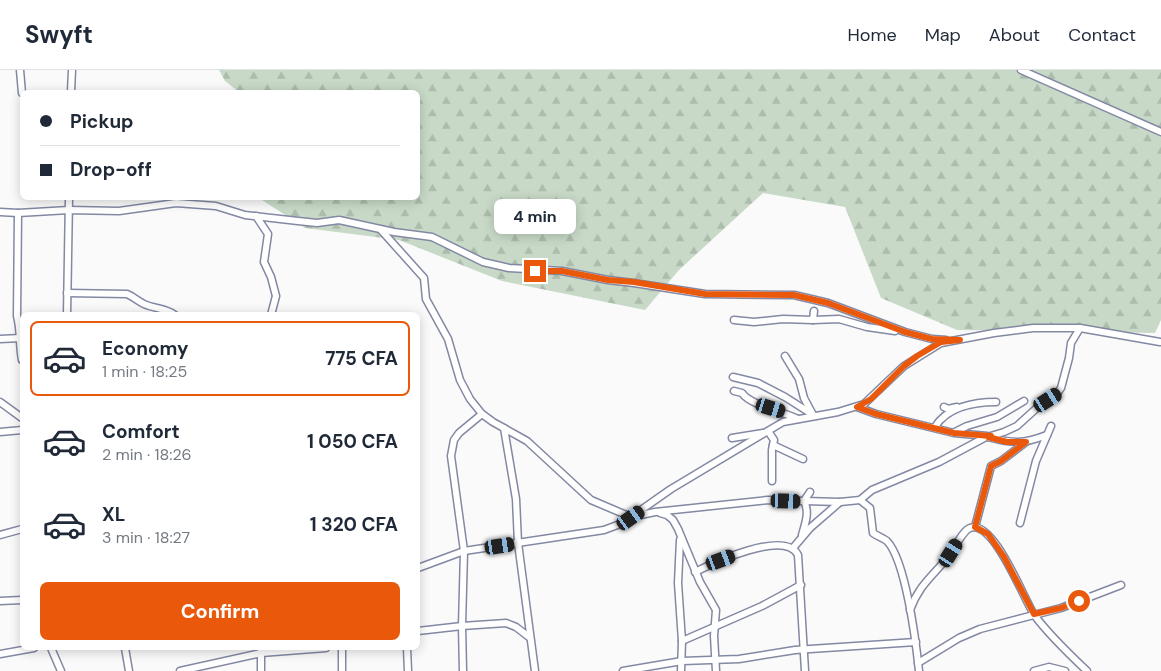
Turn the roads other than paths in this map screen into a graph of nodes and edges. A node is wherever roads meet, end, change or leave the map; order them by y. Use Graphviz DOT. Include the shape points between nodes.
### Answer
graph roads {
  1 [pos="20,70"];
  2 [pos="72,70"];
  3 [pos="1021,70"];
  4 [pos="22,90"];
  5 [pos="71,90"];
  6 [pos="1161,132"];
  7 [pos="70,200"];
  8 [pos="69,210"];
  9 [pos="0,212"];
  10 [pos="18,214"];
  11 [pos="256,216"];
  12 [pos="381,230"];
  13 [pos="67,293"];
  14 [pos="814,311"];
  15 [pos="67,312"];
  16 [pos="169,312"];
  17 [pos="272,312"];
  18 [pos="734,320"];
  19 [pos="813,320"];
  20 [pos="20,328"];
  21 [pos="1080,328"];
  22 [pos="905,332"];
  23 [pos="20,338"];
  24 [pos="0,339"];
  25 [pos="960,340"];
  26 [pos="1161,342"];
  27 [pos="785,356"];
  28 [pos="733,377"];
  29 [pos="734,391"];
  30 [pos="1024,401"];
  31 [pos="0,402"];
  32 [pos="996,402"];
  33 [pos="967,405"];
  34 [pos="857,407"];
  35 [pos="944,407"];
  36 [pos="482,414"];
  37 [pos="814,415"];
  38 [pos="20,417"];
  39 [pos="798,419"];
  40 [pos="1051,426"];
  41 [pos="935,427"];
  42 [pos="504,428"];
  43 [pos="20,430"];
  44 [pos="0,432"];
  45 [pos="767,432"];
  46 [pos="954,433"];
  47 [pos="1048,434"];
  48 [pos="989,437"];
  49 [pos="732,438"];
  50 [pos="1026,442"];
  51 [pos="773,445"];
  52 [pos="803,459"];
  53 [pos="772,481"];
  54 [pos="810,492"];
  55 [pos="860,500"];
  56 [pos="804,501"];
  57 [pos="840,502"];
  58 [pos="655,512"];
  59 [pos="631,518"];
  60 [pos="1020,523"];
  61 [pos="975,527"];
  62 [pos="20,530"];
  63 [pos="0,535"];
  64 [pos="680,537"];
  65 [pos="801,538"];
  66 [pos="518,543"];
  67 [pos="793,548"];
  68 [pos="464,551"];
  69 [pos="420,567"];
  70 [pos="695,572"];
  71 [pos="801,585"];
  72 [pos="1121,585"];
  73 [pos="20,600"];
  74 [pos="0,602"];
  75 [pos="910,610"];
  76 [pos="1034,614"];
  77 [pos="462,626"];
  78 [pos="715,626"];
  79 [pos="420,631"];
  80 [pos="529,637"];
  81 [pos="682,641"];
  82 [pos="916,642"];
  83 [pos="804,649"];
  84 [pos="23,650"];
  85 [pos="52,650"];
  86 [pos="125,650"];
  87 [pos="261,650"];
  88 [pos="342,650"];
  89 [pos="406,650"];
  90 [pos="0,654"];
  91 [pos="682,661"];
  92 [pos="715,661"];
  93 [pos="918,663"];
  94 [pos="61,671"];
  95 [pos="129,671"];
  96 [pos="180,671"];
  97 [pos="260,671"];
  98 [pos="342,671"];
  99 [pos="408,671"];
  100 [pos="463,671"];
  101 [pos="535,671"];
  102 [pos="623,671"];
  103 [pos="681,671"];
  104 [pos="716,671"];
  105 [pos="805,671"];
  106 [pos="919,671"];
  107 [pos="1034,671"];
  108 [pos="1065,671"];
  109 [pos="1088,671"];
  1 -- 4 [label="street"];
  2 -- 5 [label="street"];
  3 -- 6 [label="street"];
  7 -- 8 [label="street"];
  8 -- 10 [label="street"];
  8 -- 11 [label="street" via="119,211 176,203 216,206"];
  8 -- 13 [label="street"];
  9 -- 10 [label="street"];
  10 -- 20 [label="street" via="16,316"];
  11 -- 12 [label="street" via="318,223 339,220"];
  11 -- 17 [label="street" via="268,234 264,262 276,296"];
  12 -- 22 [label="street" via="432,237 483,262 509,268 562,271 705,294 794,295 828,303"];
  12 -- 36 [label="street" via="424,278 426,299 448,339 460,380"];
  13 -- 15 [label="street"];
  13 -- 16 [label="street" via="127,294 144,304"];
  14 -- 19 [label="street"];
  18 -- 19 [label="street"];
  19 -- 22 [label="street" via="838,318 867,327"];
  21 -- 25 [label="street" via="1023,330"];
  21 -- 26 [label="street"];
  21 -- 48 [label="street" via="1072,343 1060,391 1017,426"];
  22 -- 25 [label="street" via="932,339"];
  23 -- 24 [label="street"];
  25 -- 34 [label="street" via="941,342 917,356 871,399"];
  27 -- 37 [label="street"];
  28 -- 37 [label="street" via="758,383"];
  29 -- 39 [label="street"];
  30 -- 46 [label="street" via="997,417"];
  31 -- 38 [label="street"];
  32 -- 33 [label="street"];
  33 -- 35 [label="street" via="950,409"];
  33 -- 41 [label="street" via="942,417"];
  34 -- 37 [label="street"];
  34 -- 41 [label="street"];
  36 -- 42 [label="street"];
  36 -- 68 [label="street" via="460,433 452,448"];
  37 -- 39 [label="street"];
  39 -- 45 [label="street" via="783,422"];
  40 -- 47 [label="street"];
  41 -- 46 [label="street"];
  42 -- 59 [label="street" via="527,441 591,500"];
  42 -- 66 [label="street" via="516,499"];
  43 -- 44 [label="street"];
  45 -- 49 [label="street"];
  45 -- 51 [label="street" via="774,440"];
  45 -- 59 [label="street" via="671,489"];
  46 -- 48 [label="street"];
  47 -- 50 [label="street"];
  47 -- 60 [label="street" via="1036,461"];
  48 -- 50 [label="street" via="1007,442"];
  48 -- 55 [label="street" via="872,490"];
  50 -- 61 [label="street" via="991,466"];
  51 -- 52 [label="street"];
  51 -- 53 [label="street"];
  54 -- 56 [label="street"];
  55 -- 57 [label="street"];
  55 -- 75 [label="street" via="870,508 874,533 886,541 896,557"];
  56 -- 57 [label="street"];
  56 -- 58 [label="street" via="768,500"];
  56 -- 65 [label="street" via="807,515"];
  57 -- 65 [label="street"];
  58 -- 59 [label="street"];
  58 -- 64 [label="street" via="673,520"];
  59 -- 66 [label="street" via="604,530"];
  61 -- 75 [label="street" via="966,530 951,553 930,575"];
  61 -- 76 [label="street" via="988,534 1004,557"];
  62 -- 63 [label="street"];
  64 -- 70 [label="street"];
  64 -- 81 [label="street" via="678,583"];
  65 -- 67 [label="street"];
  66 -- 68 [label="street"];
  66 -- 80 [label="street"];
  67 -- 70 [label="street" via="784,545 746,551"];
  67 -- 71 [label="street" via="798,554"];
  68 -- 69 [label="street"];
  68 -- 77 [label="street"];
  70 -- 78 [label="street" via="716,610"];
  71 -- 78 [label="street"];
  71 -- 83 [label="street"];
  72 -- 76 [label="street" via="1061,608"];
  73 -- 74 [label="street"];
  75 -- 82 [label="street"];
  76 -- 93 [label="street" via="980,629"];
  76 -- 109 [label="street"];
  77 -- 79 [label="street"];
  77 -- 80 [label="street" via="506,623"];
  77 -- 100 [label="street"];
  78 -- 81 [label="street"];
  78 -- 92 [label="street"];
  80 -- 101 [label="street"];
  81 -- 91 [label="street"];
  82 -- 83 [label="street"];
  82 -- 93 [label="street"];
  83 -- 92 [label="street"];
  83 -- 105 [label="street"];
  84 -- 90 [label="street"];
  85 -- 94 [label="street"];
  86 -- 95 [label="street"];
  87 -- 96 [label="street"];
  87 -- 97 [label="street"];
  88 -- 98 [label="street"];
  89 -- 99 [label="street"];
  91 -- 92 [label="street"];
  91 -- 102 [label="street"];
  91 -- 103 [label="street"];
  92 -- 104 [label="street"];
  93 -- 106 [label="street"];
  107 -- 108 [label="street" via="1049,667"];
}
